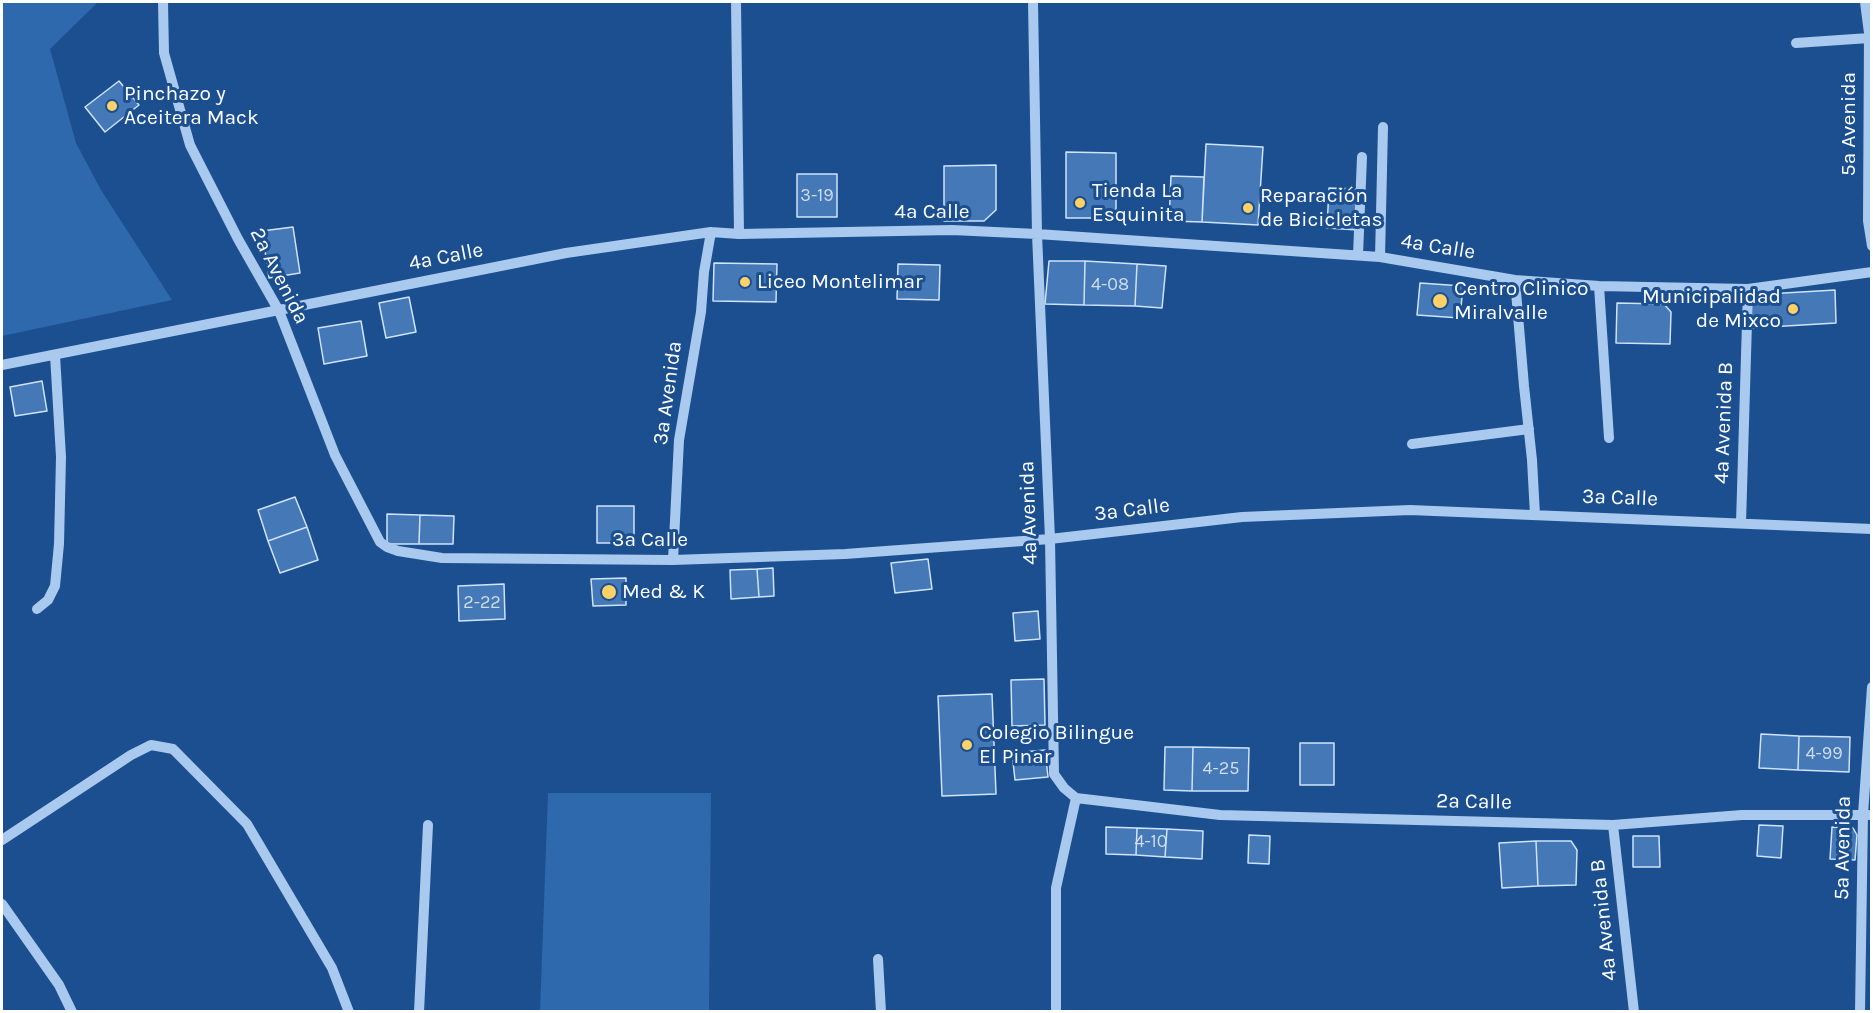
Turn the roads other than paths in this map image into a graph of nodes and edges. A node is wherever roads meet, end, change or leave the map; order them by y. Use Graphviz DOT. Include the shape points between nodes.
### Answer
graph roads {
  1 [pos="163,2"];
  2 [pos="736,2"];
  3 [pos="1034,2"];
  4 [pos="1865,2"];
  5 [pos="1869,38"];
  6 [pos="1796,43"];
  7 [pos="1383,127"];
  8 [pos="1362,157"];
  9 [pos="711,232"];
  10 [pos="739,234"];
  11 [pos="1037,234"];
  12 [pos="1872,246"];
  13 [pos="1358,255"];
  14 [pos="1380,257"];
  15 [pos="1872,272"];
  16 [pos="1515,280"];
  17 [pos="1599,286"];
  18 [pos="1748,289"];
  19 [pos="279,311"];
  20 [pos="55,355"];
  21 [pos="2,365"];
  22 [pos="1529,429"];
  23 [pos="1609,438"];
  24 [pos="1412,444"];
  25 [pos="1535,514"];
  26 [pos="1741,523"];
  27 [pos="1872,529"];
  28 [pos="1050,539"];
  29 [pos="398,551"];
  30 [pos="673,560"];
  31 [pos="37,609"];
  32 [pos="1872,687"];
  33 [pos="1076,798"];
  34 [pos="1867,814"];
  35 [pos="429,825"];
  36 [pos="1612,825"];
  37 [pos="2,840"];
  38 [pos="2,904"];
  39 [pos="878,959"];
  40 [pos="72,1011"];
  41 [pos="349,1011"];
  42 [pos="419,1011"];
  43 [pos="880,1011"];
  44 [pos="1056,1011"];
  45 [pos="1634,1011"];
  46 [pos="1860,1011"];
  1 -- 19 [label="street, 2a Avenida" via="164,53 190,145"];
  2 -- 10 [label="street"];
  3 -- 11 [label="street, 4a Avenida"];
  4 -- 5 [label="street, 5a Avenida"];
  5 -- 6 [label="street"];
  5 -- 12 [label="street, 5a Avenida" via="1868,221"];
  7 -- 14 [label="street"];
  8 -- 13 [label="street"];
  9 -- 10 [label="street, 4a Calle"];
  9 -- 19 [label="street, 4a Calle" via="566,253"];
  9 -- 30 [label="street, 3a Avenida" via="679,440"];
  10 -- 11 [label="street, 4a Calle" via="952,230"];
  11 -- 13 [label="street, 4a Calle"];
  11 -- 28 [label="street, 4a Avenida"];
  13 -- 14 [label="street, 4a Calle"];
  14 -- 16 [label="street, 4a Calle"];
  15 -- 18 [label="street, 4a Calle"];
  16 -- 17 [label="street, 4a Calle"];
  16 -- 22 [label="street"];
  17 -- 18 [label="street, 4a Calle"];
  17 -- 23 [label="street"];
  18 -- 26 [label="street, 4a Avenida B"];
  19 -- 20 [label="street, 4a Calle"];
  19 -- 29 [label="street, 2a Avenida" via="335,455 380,542"];
  20 -- 21 [label="street, 4a Calle"];
  20 -- 31 [label="street" via="61,457 59,544 55,586 48,600"];
  22 -- 24 [label="street"];
  22 -- 25 [label="street"];
  25 -- 26 [label="street, 3a Calle"];
  25 -- 28 [label="street, 3a Calle" via="1410,510 1253,516"];
  26 -- 27 [label="street, 3a Calle"];
  28 -- 30 [label="street, 3a Calle" via="845,554"];
  28 -- 33 [label="street, 4a Avenida" via="1054,774"];
  29 -- 30 [label="street, 3a Calle" via="442,558"];
  32 -- 34 [label="street, 5a Avenida"];
  33 -- 36 [label="street, 2a Calle" via="1220,815"];
  33 -- 44 [label="street" via="1056,888"];
  34 -- 36 [label="street, 2a Calle" via="1742,815"];
  34 -- 46 [label="street, 5a Avenida"];
  35 -- 42 [label="street"];
  36 -- 45 [label="street, 4a Avenida B"];
  37 -- 41 [label="street" via="131,755 151,745 173,749 248,824 332,968"];
  38 -- 40 [label="street" via="59,985"];
  39 -- 43 [label="street"];
}
